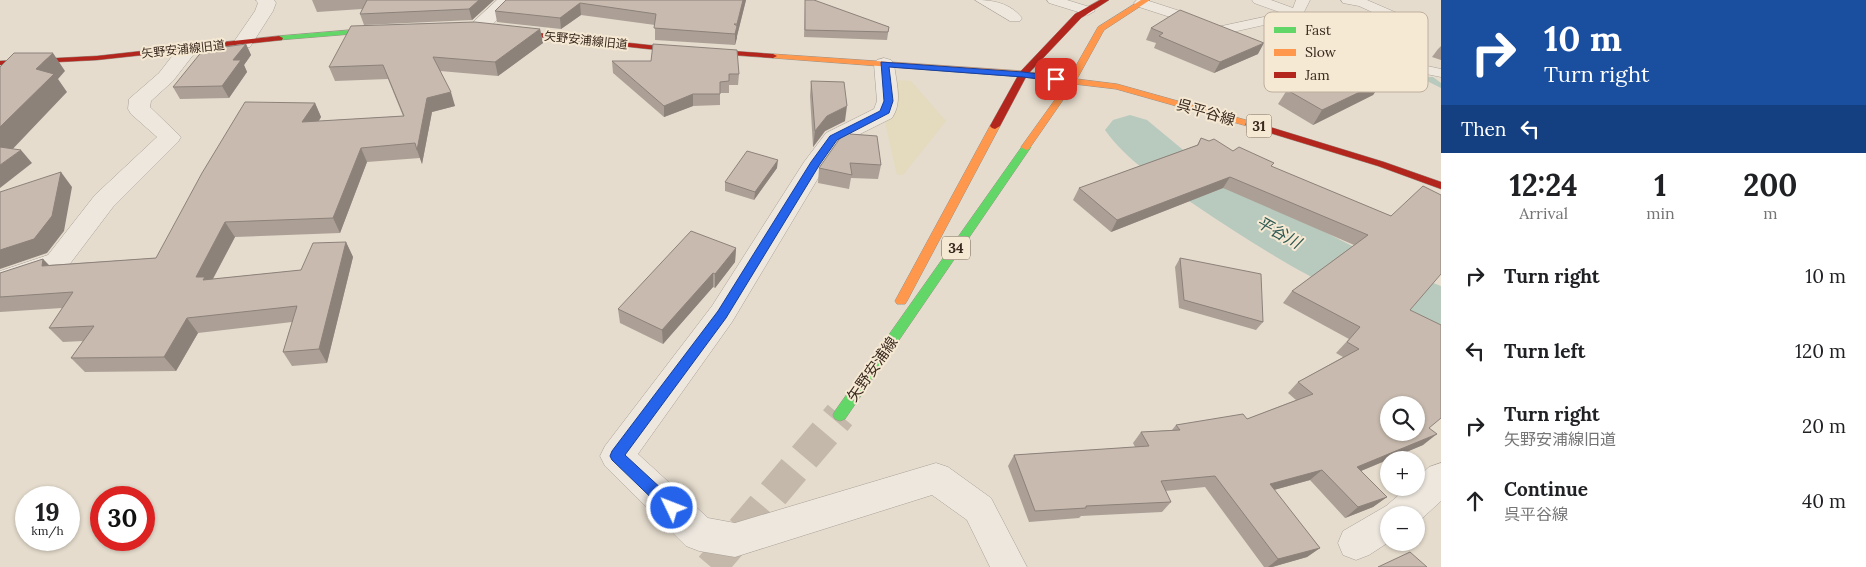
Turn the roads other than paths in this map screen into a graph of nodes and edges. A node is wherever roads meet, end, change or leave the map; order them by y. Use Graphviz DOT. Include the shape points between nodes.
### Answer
graph roads {
  1 [pos="265,0"];
  2 [pos="508,0"];
  3 [pos="982,0"];
  4 [pos="1054,0"];
  5 [pos="1105,0"];
  6 [pos="1259,0"];
  7 [pos="1303,0"];
  8 [pos="1348,0"];
  9 [pos="1143,2"];
  10 [pos="1088,11"];
  11 [pos="1292,12"];
  12 [pos="1298,12"];
  13 [pos="1383,12"];
  14 [pos="1015,18"];
  15 [pos="1264,20"];
  16 [pos="473,28"];
  17 [pos="396,29"];
  18 [pos="243,43"];
  19 [pos="187,50"];
  20 [pos="0,63"];
  21 [pos="884,64"];
  22 [pos="1428,70"];
  23 [pos="1441,73"];
  24 [pos="1023,74"];
  25 [pos="1072,81"];
  26 [pos="1441,186"];
  27 [pos="0,281"];
  28 [pos="896,310"];
  29 [pos="887,328"];
  30 [pos="1441,478"];
  31 [pos="1412,506"];
  32 [pos="1380,528"];
  33 [pos="1356,543"];
  34 [pos="1009,567"];
  1 -- 18 [label="street" via="264,11"];
  2 -- 16 [label="street"];
  3 -- 14 [label="lane" via="999,6"];
  4 -- 10 [label="lane"];
  5 -- 10 [label="main road, 34"];
  6 -- 11 [label="lane"];
  7 -- 12 [label="lane"];
  8 -- 13 [label="lane"];
  9 -- 15 [label="lane" via="1214,32"];
  9 -- 25 [label="main road, 矢野安浦線 / 34" via="1101,30"];
  10 -- 24 [label="main road, 34" via="1078,16"];
  16 -- 21 [label="main road, 矢野安浦線旧道" via="648,47"];
  17 -- 18 [label="main road, 矢野安浦線旧道"];
  18 -- 19 [label="main road, 矢野安浦線旧道"];
  19 -- 20 [label="main road, 矢野安浦線旧道"];
  19 -- 27 [label="street" via="166,77 140,100 139,110 170,137 104,201 57,262"];
  21 -- 24 [label="main road, 矢野安浦線旧道"];
  21 -- 34 [label="street" via="888,101 884,113 834,138 722,314 617,456 699,534 735,540 936,478 979,509"];
  22 -- 23 [label="lane"];
  24 -- 25 [label="main road, 呉平谷線 / 31"];
  24 -- 28 [label="main road, 34"];
  25 -- 26 [label="main road, 呉平谷線 / 31" via="1117,87 1273,130"];
  25 -- 29 [label="main road, 矢野安浦線 / 34" via="840,415"];
  30 -- 31 [label="street"];
  32 -- 33 [label="street"];
}
